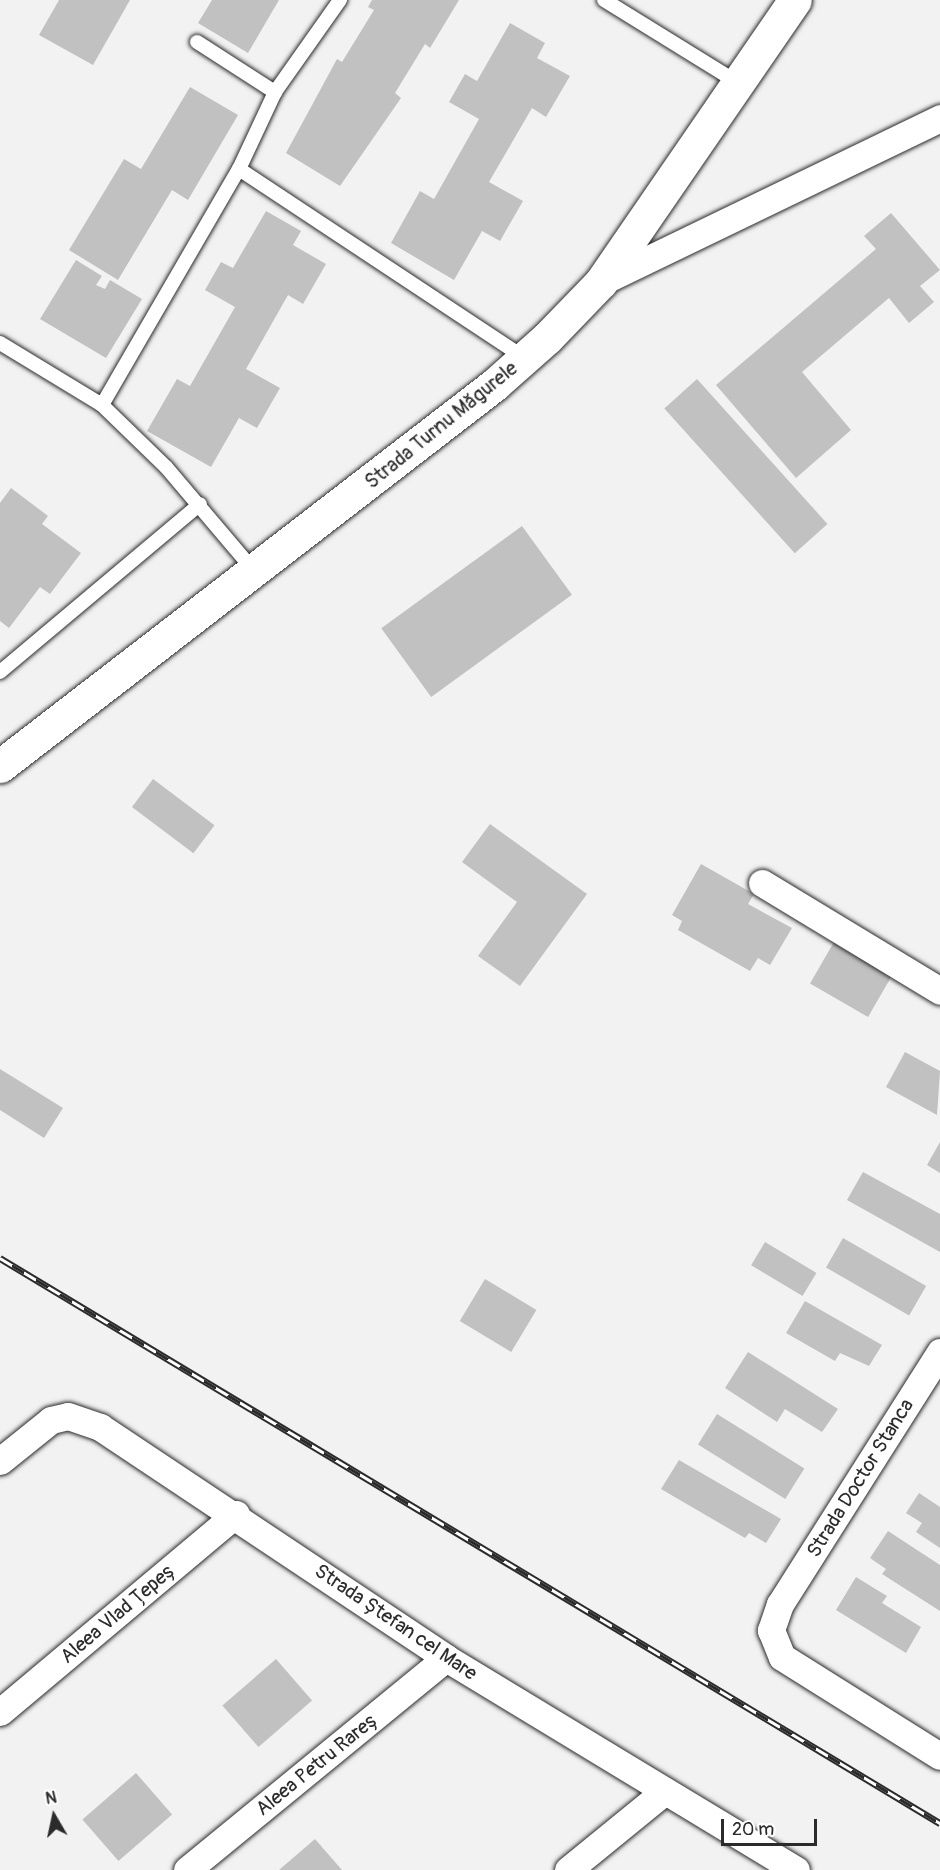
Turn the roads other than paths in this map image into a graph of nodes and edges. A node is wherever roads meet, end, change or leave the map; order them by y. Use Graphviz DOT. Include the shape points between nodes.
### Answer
graph roads {
  1 [pos="340,0"];
  2 [pos="604,0"];
  3 [pos="795,0"];
  4 [pos="197,42"];
  5 [pos="742,84"];
  6 [pos="275,92"];
  7 [pos="940,118"];
  8 [pos="239,169"];
  9 [pos="601,282"];
  10 [pos="0,343"];
  11 [pos="525,358"];
  12 [pos="102,405"];
  13 [pos="200,504"];
  14 [pos="255,572"];
  15 [pos="0,672"];
  16 [pos="0,766"];
  17 [pos="762,883"];
  18 [pos="940,991"];
  19 [pos="940,1352"];
  20 [pos="0,1461"];
  21 [pos="236,1514"];
  22 [pos="446,1658"];
  23 [pos="0,1712"];
  24 [pos="940,1756"];
  25 [pos="665,1791"];
  26 [pos="187,1870"];
  27 [pos="568,1870"];
  28 [pos="796,1870"];
  1 -- 6 [label="lane"];
  2 -- 5 [label="lane"];
  3 -- 5 [label="main road, Strada Turnu Măgurele"];
  4 -- 6 [label="lane"];
  5 -- 9 [label="main road, Strada Turnu Măgurele"];
  6 -- 8 [label="lane"];
  7 -- 9 [label="street"];
  8 -- 11 [label="lane"];
  8 -- 12 [label="lane"];
  9 -- 11 [label="main road, Strada Turnu Măgurele"];
  10 -- 12 [label="lane"];
  11 -- 14 [label="main road, Strada Turnu Măgurele"];
  12 -- 13 [label="lane"];
  13 -- 14 [label="lane"];
  13 -- 15 [label="lane"];
  14 -- 16 [label="main road, Strada Turnu Măgurele"];
  17 -- 18 [label="street"];
  19 -- 24 [label="street, Strada Doctor Stanca" via="780,1604 771,1630 782,1657"];
  20 -- 21 [label="street, Strada Ștefan cel Mare" via="51,1420 83,1419"];
  21 -- 22 [label="street, Strada Ștefan cel Mare"];
  21 -- 23 [label="street, Aleea Vlad Țepeș"];
  22 -- 25 [label="street, Strada Ștefan cel Mare"];
  22 -- 26 [label="street, Aleea Petru Rareș"];
  25 -- 27 [label="street"];
  25 -- 28 [label="street, Strada Ștefan cel Mare"];
}
